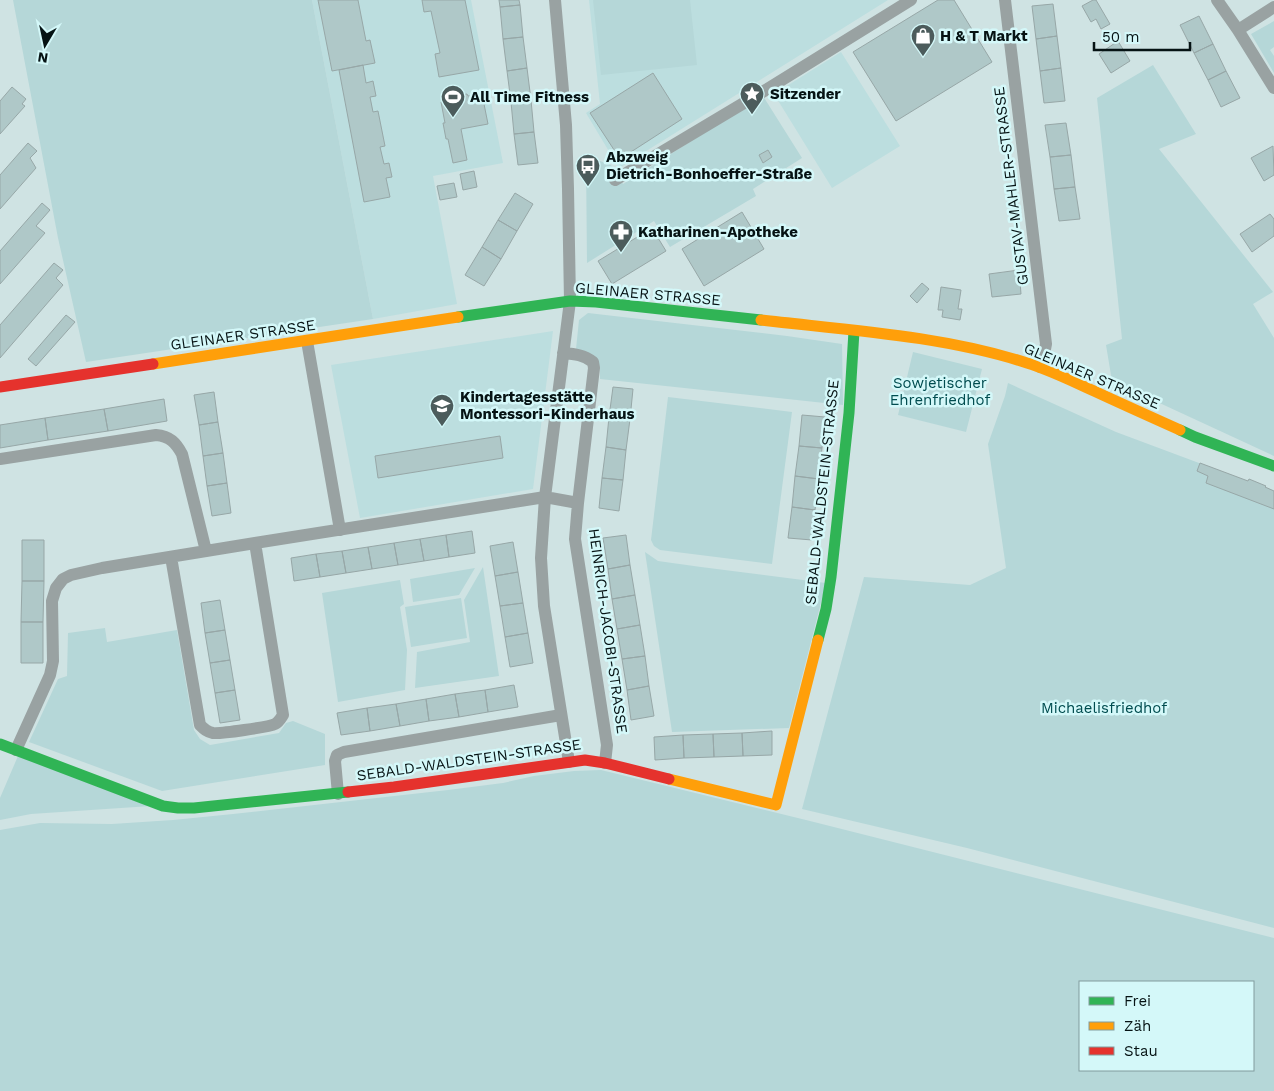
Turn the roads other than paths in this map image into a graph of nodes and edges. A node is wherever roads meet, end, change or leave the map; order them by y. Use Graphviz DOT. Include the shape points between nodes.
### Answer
graph roads {
  1 [pos="555,0"];
  2 [pos="911,0"];
  3 [pos="1005,0"];
  4 [pos="1217,0"];
  5 [pos="1274,7"];
  6 [pos="1238,30"];
  7 [pos="1274,88"];
  8 [pos="615,180"];
  9 [pos="570,301"];
  10 [pos="854,331"];
  11 [pos="307,341"];
  12 [pos="563,353"];
  13 [pos="1040,367"];
  14 [pos="0,387"];
  15 [pos="0,459"];
  16 [pos="1274,466"];
  17 [pos="545,497"];
  18 [pos="578,503"];
  19 [pos="340,530"];
  20 [pos="255,543"];
  21 [pos="206,551"];
  22 [pos="171,557"];
  23 [pos="562,715"];
  24 [pos="0,744"];
  25 [pos="16,750"];
  26 [pos="568,762"];
  27 [pos="605,763"];
  28 [pos="338,794"];
  1 -- 9 [label="street" via="567,143"];
  2 -- 8 [label="street"];
  3 -- 13 [label="street, GUSTAV-MAHLER-STRASSE" via="1046,344"];
  4 -- 6 [label="street"];
  5 -- 6 [label="street"];
  6 -- 7 [label="street"];
  9 -- 10 [label="street, GLEINAER STRASSE"];
  9 -- 11 [label="street, GLEINAER STRASSE"];
  9 -- 12 [label="street"];
  10 -- 13 [label="street, GLEINAER STRASSE" via="975,350"];
  10 -- 27 [label="street, SEBALD-WALDSTEIN-STRASSE" via="849,413 826,609 776,805"];
  11 -- 14 [label="street, GLEINAER STRASSE"];
  11 -- 19 [label="street"];
  12 -- 17 [label="street"];
  12 -- 18 [label="street, HEINRICH-JACOBI-STRASSE" via="580,354 593,362 594,368"];
  13 -- 16 [label="street, GLEINAER STRASSE" via="1187,433"];
  15 -- 21 [label="street" via="164,435 174,441 182,454"];
  17 -- 18 [label="street"];
  17 -- 19 [label="street"];
  17 -- 23 [label="street" via="542,582"];
  18 -- 27 [label="street, HEINRICH-JACOBI-STRASSE" via="575,539 607,745"];
  19 -- 20 [label="street"];
  20 -- 21 [label="street"];
  20 -- 22 [label="street" via="282,715 272,725 221,734 209,732 200,725"];
  21 -- 22 [label="street"];
  22 -- 25 [label="street" via="71,574 56,588 52,601 53,662 50,675"];
  23 -- 26 [label="street"];
  23 -- 28 [label="street, SEBALD-WALDSTEIN-STRASSE" via="344,752 334,761"];
  24 -- 25 [label="street, SEBALD-WALDSTEIN-STRASSE"];
  25 -- 28 [label="street, SEBALD-WALDSTEIN-STRASSE" via="163,806 194,808"];
  26 -- 27 [label="street, SEBALD-WALDSTEIN-STRASSE"];
  26 -- 28 [label="street, SEBALD-WALDSTEIN-STRASSE"];
}
